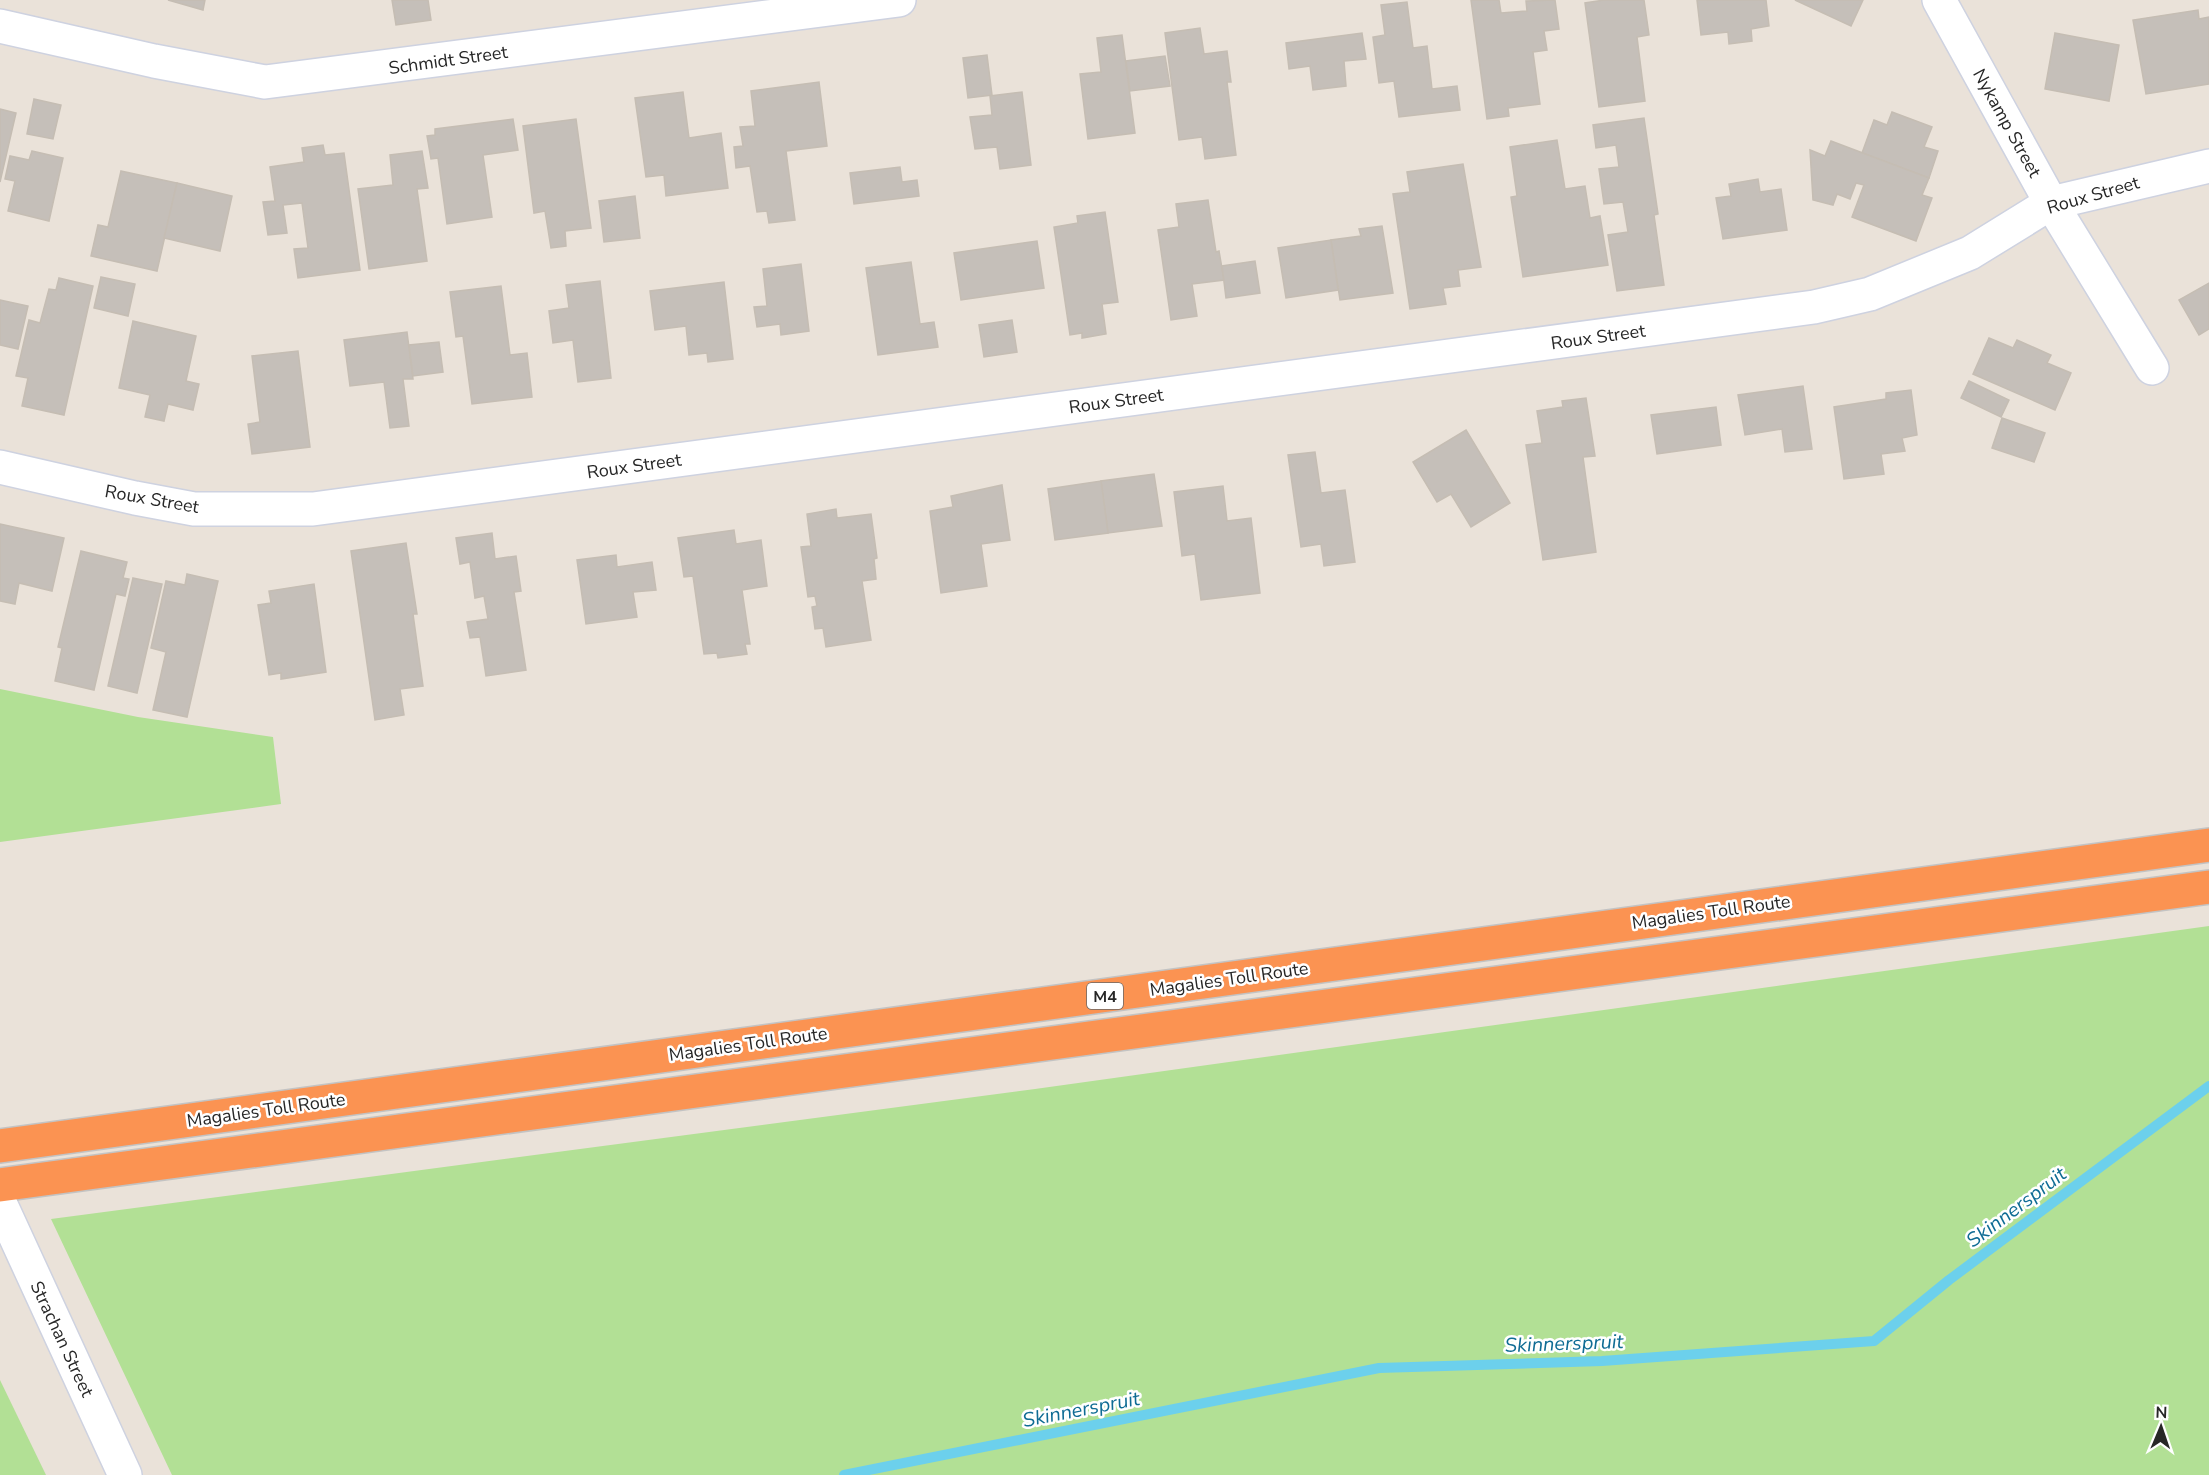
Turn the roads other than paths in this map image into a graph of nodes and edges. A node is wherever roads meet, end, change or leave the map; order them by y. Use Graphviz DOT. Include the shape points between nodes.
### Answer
graph roads {
  1 [pos="899,0"];
  2 [pos="1939,0"];
  3 [pos="0,26"];
  4 [pos="2209,166"];
  5 [pos="2051,203"];
  6 [pos="2152,368"];
  7 [pos="0,467"];
  8 [pos="2209,845"];
  9 [pos="2209,887"];
  10 [pos="0,1146"];
  11 [pos="0,1185"];
  12 [pos="0,1203"];
  13 [pos="125,1475"];
  1 -- 3 [label="street, Schmidt Street" via="265,82"];
  2 -- 5 [label="street, Nykamp Street"];
  4 -- 5 [label="street, Roux Street"];
  5 -- 6 [label="street, Nykamp Street"];
  5 -- 7 [label="street, Roux Street" via="1970,253 1870,294 1814,307 384,500 313,509 194,509"];
  8 -- 10 [label="highway, Magalies Toll Route / M4"];
  9 -- 11 [label="highway, M4"];
  12 -- 13 [label="street, Strachan Street"];
}
